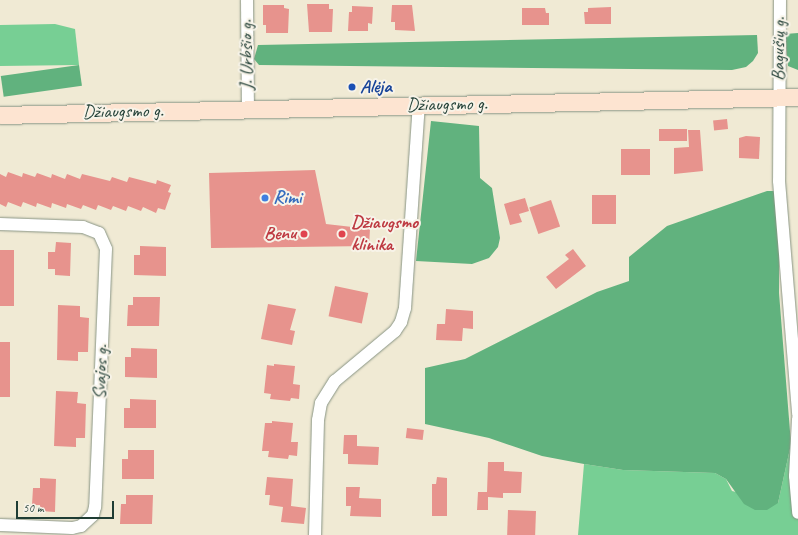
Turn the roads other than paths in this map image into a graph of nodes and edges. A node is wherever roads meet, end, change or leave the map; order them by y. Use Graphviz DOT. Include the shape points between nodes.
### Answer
graph roads {
  1 [pos="247,0"];
  2 [pos="780,0"];
  3 [pos="798,97"];
  4 [pos="778,98"];
  5 [pos="419,105"];
  6 [pos="248,110"];
  7 [pos="0,115"];
  8 [pos="0,224"];
  9 [pos="794,299"];
  10 [pos="798,414"];
  11 [pos="798,419"];
  12 [pos="798,513"];
  13 [pos="0,525"];
  14 [pos="315,535"];
  1 -- 6 [label="street, J. Urbšio g."];
  2 -- 4 [label="street, Bagušių g."];
  3 -- 4 [label="street, Džiaugsmo g."];
  4 -- 5 [label="street, Džiaugsmo g."];
  4 -- 9 [label="street, Bagušių g." via="779,181"];
  5 -- 6 [label="street, Džiaugsmo g."];
  5 -- 14 [label="street" via="405,308 395,331 335,381 321,402 318,420"];
  6 -- 7 [label="street, Džiaugsmo g."];
  8 -- 13 [label="street, Svajos g." via="83,227 99,233 106,249 96,499 93,515 81,526 72,528"];
  9 -- 10 [label="street, Bagušių g."];
  11 -- 12 [label="street" via="795,476"];
}
